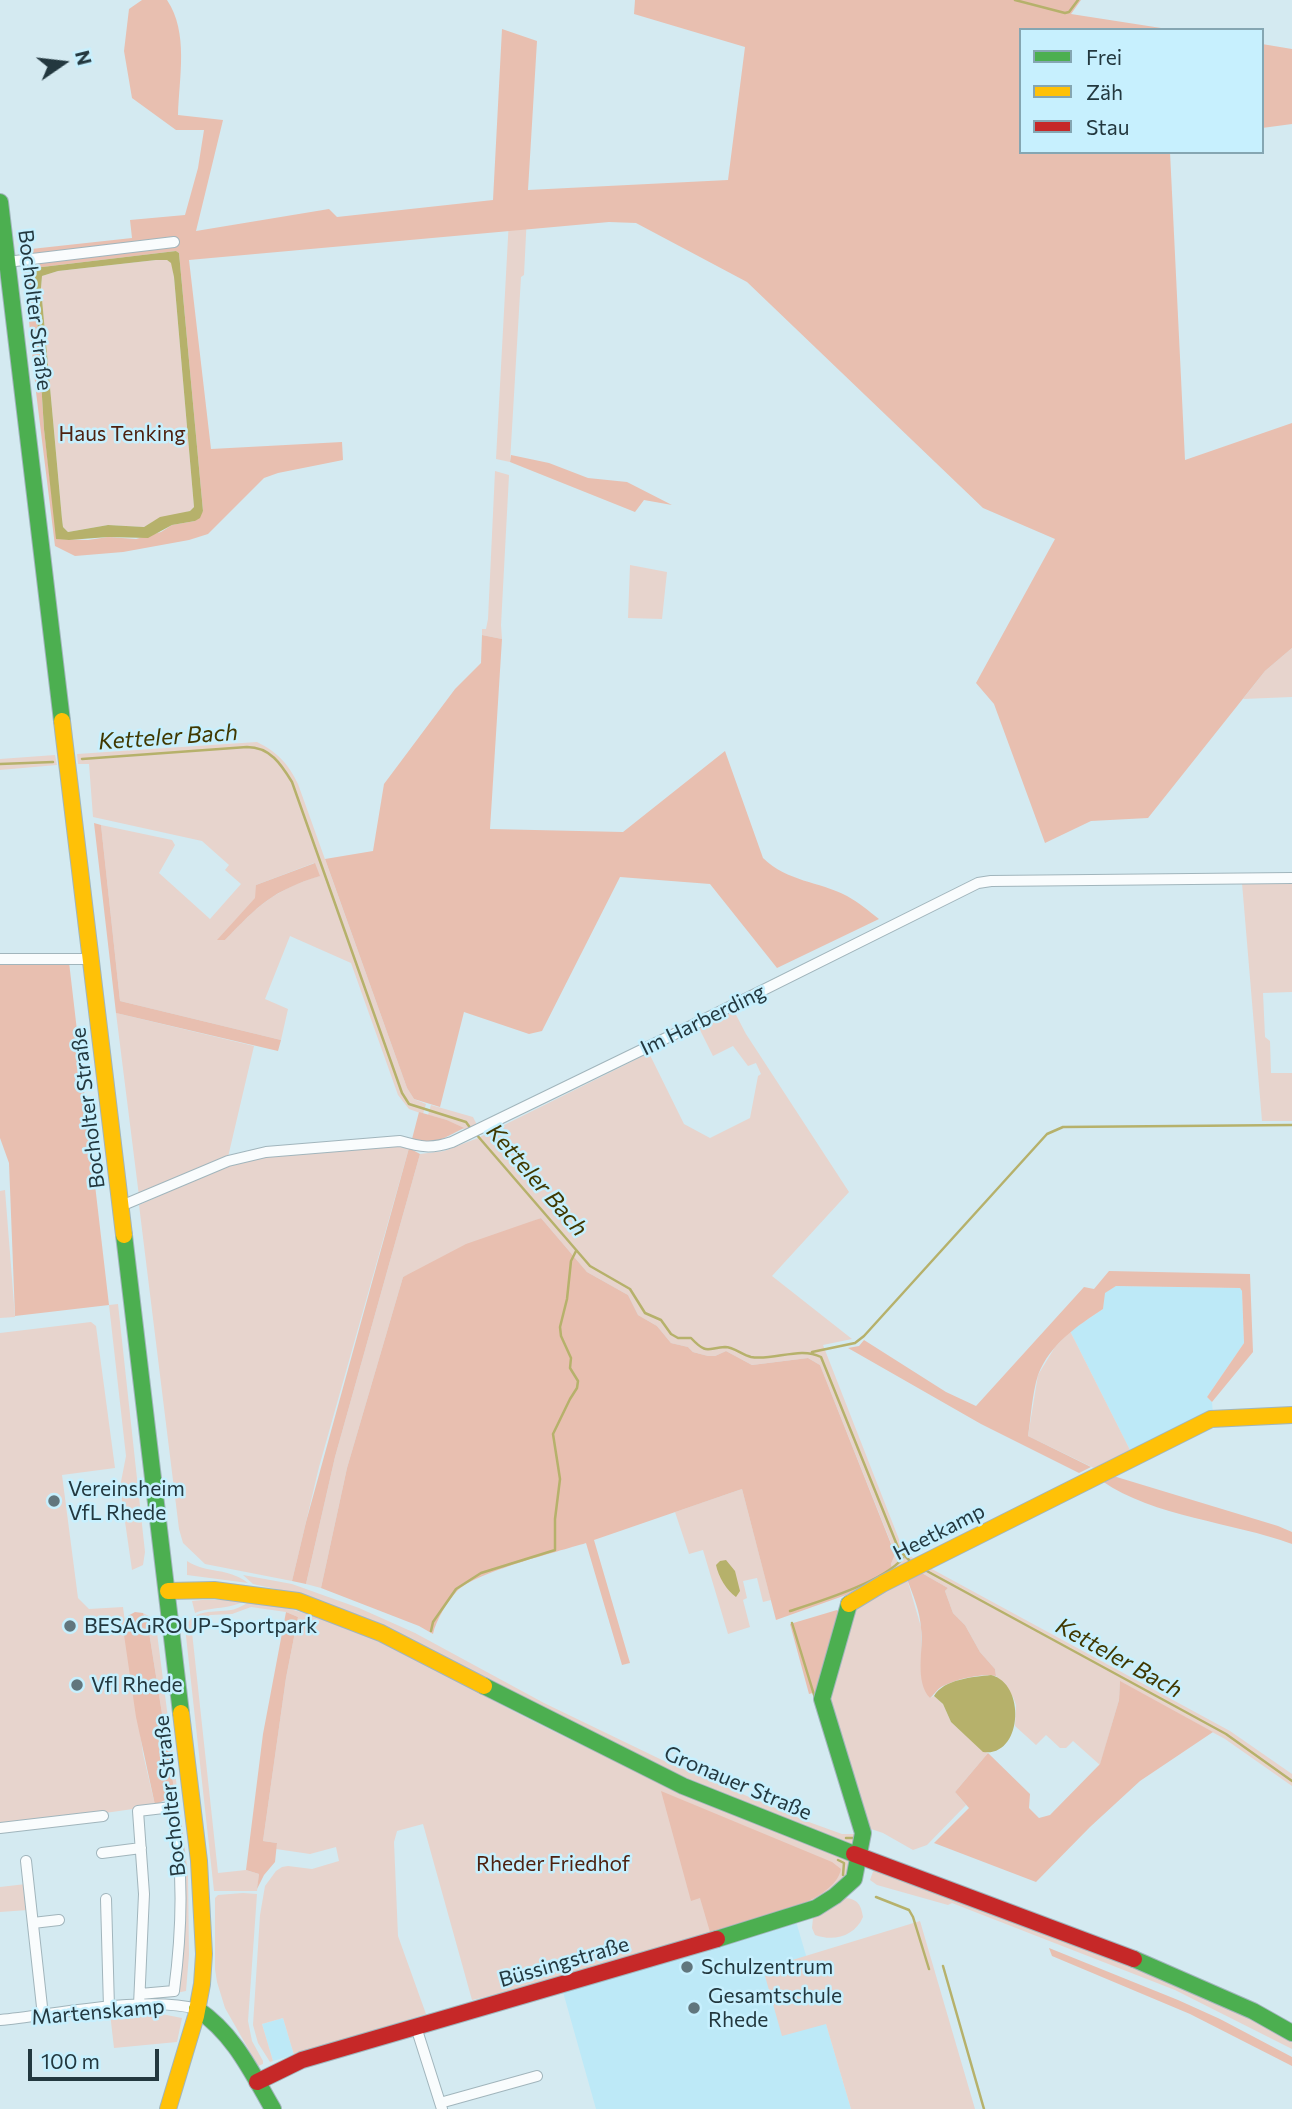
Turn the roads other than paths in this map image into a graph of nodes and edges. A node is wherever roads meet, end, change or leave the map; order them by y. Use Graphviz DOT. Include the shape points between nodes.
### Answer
graph roads {
  1 [pos="0,202"];
  2 [pos="174,242"];
  3 [pos="7,262"];
  4 [pos="1292,878"];
  5 [pos="0,959"];
  6 [pos="91,959"];
  7 [pos="121,1206"];
  8 [pos="1292,1415"];
  9 [pos="168,1591"];
  10 [pos="103,1816"];
  11 [pos="0,1828"];
  12 [pos="141,1848"];
  13 [pos="102,1853"];
  14 [pos="860,1856"];
  15 [pos="26,1861"];
  16 [pos="106,1899"];
  17 [pos="60,1920"];
  18 [pos="33,1923"];
  19 [pos="140,1999"];
  20 [pos="109,2008"];
  21 [pos="197,2009"];
  22 [pos="43,2016"];
  23 [pos="0,2020"];
  24 [pos="416,2027"];
  25 [pos="1292,2033"];
  26 [pos="537,2076"];
  27 [pos="257,2082"];
  28 [pos="441,2106"];
  29 [pos="168,2109"];
  30 [pos="272,2109"];
  1 -- 3 [label="main road, Bocholter Straße"];
  2 -- 3 [label="street"];
  3 -- 6 [label="main road, Bocholter Straße"];
  4 -- 7 [label="street, Im Harberding" via="978,883 435,1147 400,1141 266,1152 228,1161"];
  5 -- 6 [label="street"];
  6 -- 7 [label="main road, Bocholter Straße"];
  7 -- 9 [label="main road, Bocholter Straße"];
  8 -- 14 [label="main road, Heetkamp" via="1211,1419 849,1604 822,1699 863,1833"];
  9 -- 14 [label="main road, Gronauer Straße" via="214,1590 299,1601 381,1633 684,1786"];
  9 -- 21 [label="main road, Bocholter Straße" via="199,1861 203,1943"];
  10 -- 11 [label="street"];
  12 -- 13 [label="street"];
  12 -- 19 [label="street" via="144,1938"];
  12 -- 19 [label="street" via="138,1811 172,1807 181,1897 174,1991"];
  14 -- 24 [label="main road, Büssingstraße" via="854,1879 811,1910"];
  14 -- 25 [label="main road, Gronauer Straße" via="1144,1963"];
  15 -- 18 [label="street"];
  16 -- 20 [label="street"];
  17 -- 18 [label="street"];
  18 -- 22 [label="street"];
  19 -- 20 [label="street, Martenskamp"];
  19 -- 21 [label="street, Martenskamp"];
  20 -- 22 [label="street, Martenskamp"];
  21 -- 27 [label="main road" via="224,2028"];
  21 -- 29 [label="main road, Bocholter Straße"];
  22 -- 23 [label="street, Martenskamp"];
  24 -- 27 [label="main road, Büssingstraße" via="302,2060"];
  24 -- 28 [label="street"];
  26 -- 28 [label="street"];
  27 -- 30 [label="main road"];
}
